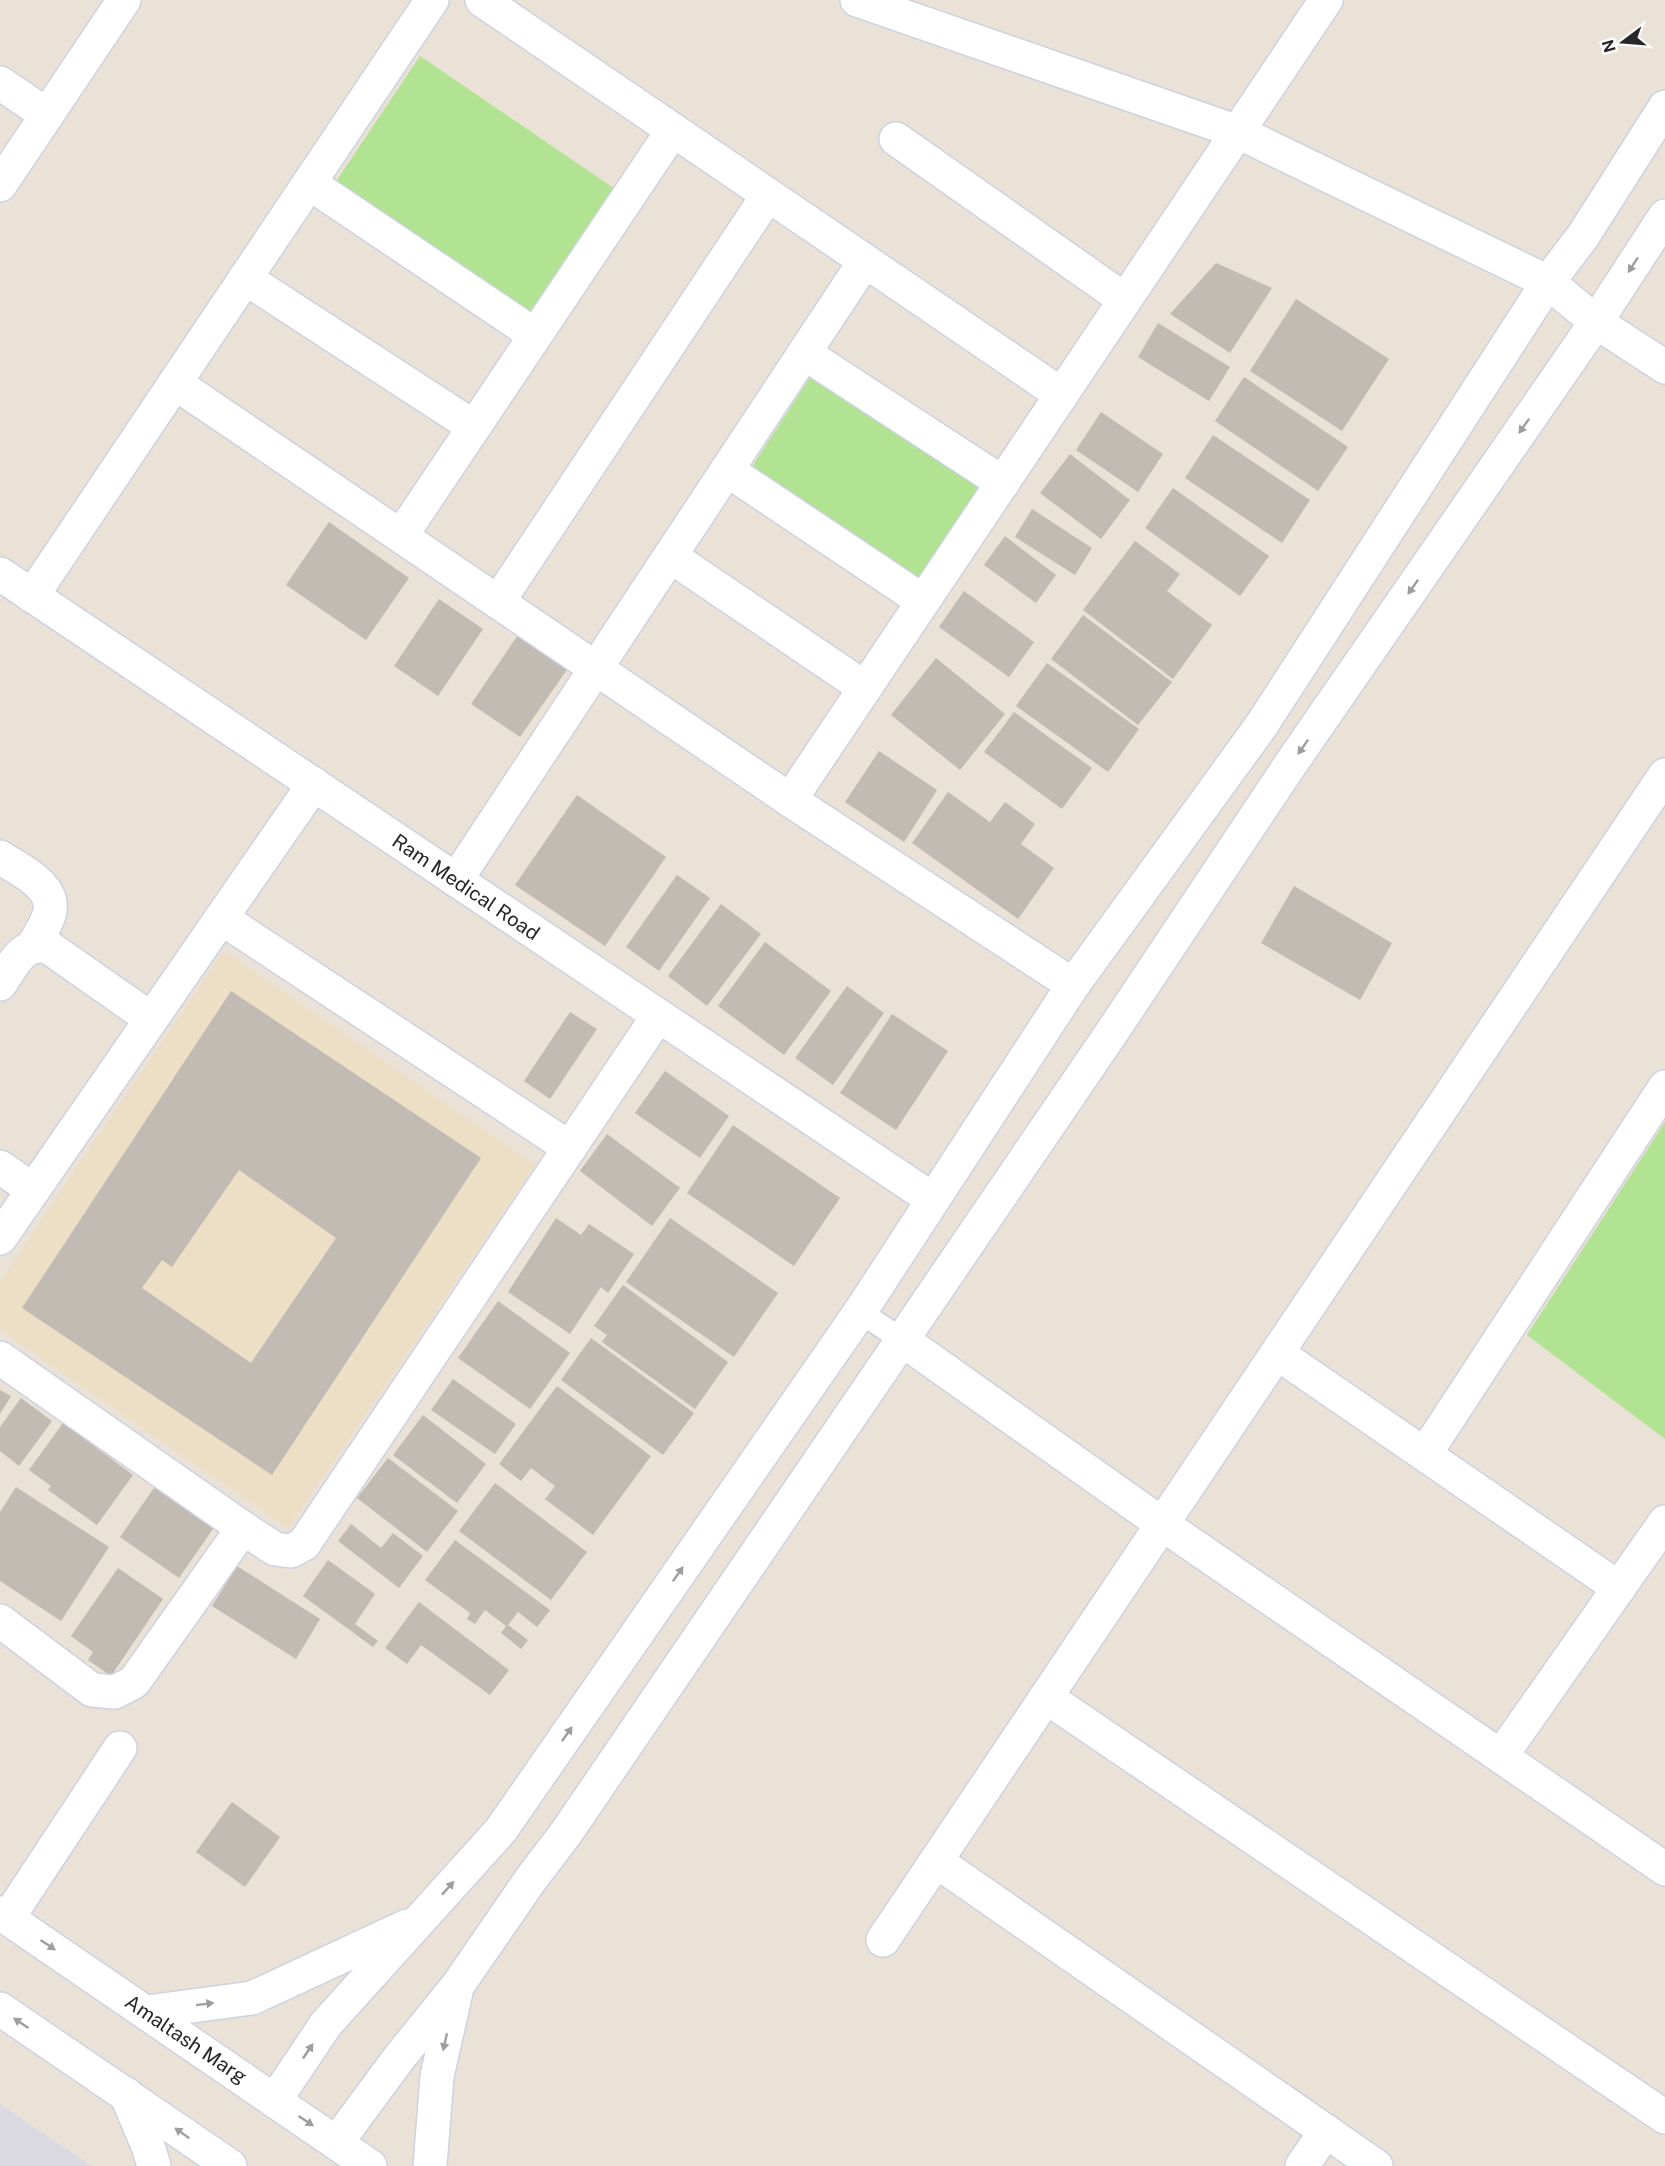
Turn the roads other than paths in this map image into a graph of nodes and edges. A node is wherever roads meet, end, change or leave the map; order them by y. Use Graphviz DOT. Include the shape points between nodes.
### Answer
graph roads {
  1 [pos="124,0"];
  2 [pos="432,0"];
  3 [pos="482,0"];
  4 [pos="856,0"];
  5 [pos="1326,0"];
  6 [pos="0,83"];
  7 [pos="1665,107"];
  8 [pos="47,115"];
  9 [pos="673,130"];
  10 [pos="1238,132"];
  11 [pos="896,139"];
  12 [pos="309,183"];
  13 [pos="0,185"];
  14 [pos="768,195"];
  15 [pos="1665,216"];
  16 [pos="865,261"];
  17 [pos="245,278"];
  18 [pos="1548,282"];
  19 [pos="1125,300"];
  20 [pos="1596,322"];
  21 [pos="536,335"];
  22 [pos="804,353"];
  23 [pos="1665,367"];
  24 [pos="174,383"];
  25 [pos="1062,395"];
  26 [pos="474,427"];
  27 [pos="727,470"];
  28 [pos="1003,483"];
  29 [pos="401,536"];
  30 [pos="670,556"];
  31 [pos="0,574"];
  32 [pos="32,596"];
  33 [pos="923,601"];
  34 [pos="498,602"];
  35 [pos="597,669"];
  36 [pos="865,688"];
  37 [pos="1665,774"];
  38 [pos="314,784"];
  39 [pos="790,800"];
  40 [pos="0,857"];
  41 [pos="456,880"];
  42 [pos="221,918"];
  43 [pos="34,945"];
  44 [pos="0,984"];
  45 [pos="1073,985"];
  46 [pos="658,1016"];
  47 [pos="151,1019"];
  48 [pos="1665,1087"];
  49 [pos="570,1148"];
  50 [pos="0,1167"];
  51 [pos="33,1190"];
  52 [pos="932,1199"];
  53 [pos="0,1238"];
  54 [pos="860,1312"];
  55 [pos="901,1340"];
  56 [pos="1277,1353"];
  57 [pos="0,1358"];
  58 [pos="1425,1454"];
  59 [pos="1665,1522"];
  60 [pos="1162,1524"];
  61 [pos="243,1528"];
  62 [pos="1619,1588"];
  63 [pos="0,1621"];
  64 [pos="1046,1697"];
  65 [pos="120,1748"];
  66 [pos="1501,1756"];
  67 [pos="936,1860"];
  68 [pos="1665,1869"];
  69 [pos="4,1916"];
  70 [pos="417,1922"];
  71 [pos="883,1940"];
  72 [pos="458,1984"];
  73 [pos="0,2009"];
  74 [pos="147,2012"];
  75 [pos="126,2094"];
  76 [pos="275,2100"];
  77 [pos="1665,2116"];
  78 [pos="1326,2131"];
  79 [pos="337,2142"];
  80 [pos="154,2166"];
  81 [pos="230,2166"];
  82 [pos="370,2166"];
  83 [pos="430,2166"];
  84 [pos="1302,2166"];
  85 [pos="1376,2166"];
  1 -- 8 [label="street"];
  2 -- 12 [label="street"];
  3 -- 9 [label="street"];
  4 -- 10 [label="street"];
  5 -- 10 [label="street"];
  6 -- 8 [label="street"];
  7 -- 18 [label="street" via="1583,236"];
  8 -- 13 [label="street"];
  9 -- 14 [label="street"];
  9 -- 21 [label="street"];
  10 -- 18 [label="street"];
  10 -- 19 [label="street"];
  11 -- 19 [label="street"];
  12 -- 17 [label="street"];
  12 -- 21 [label="street"];
  14 -- 16 [label="street"];
  14 -- 34 [label="street"];
  15 -- 20 [label="street, one-way"];
  16 -- 22 [label="street"];
  16 -- 25 [label="street"];
  17 -- 24 [label="street"];
  17 -- 26 [label="street"];
  18 -- 20 [label="street"];
  18 -- 45 [label="street" via="1262,726"];
  19 -- 25 [label="street"];
  20 -- 23 [label="street"];
  20 -- 55 [label="street, one-way"];
  21 -- 26 [label="street"];
  22 -- 27 [label="street"];
  22 -- 28 [label="street"];
  24 -- 29 [label="street"];
  24 -- 32 [label="street"];
  25 -- 28 [label="street"];
  26 -- 29 [label="street"];
  27 -- 30 [label="street"];
  27 -- 33 [label="street"];
  28 -- 33 [label="street"];
  29 -- 34 [label="street"];
  30 -- 35 [label="street"];
  30 -- 36 [label="street"];
  31 -- 32 [label="street, Ram Medical Road"];
  32 -- 38 [label="street, Ram Medical Road"];
  33 -- 36 [label="street"];
  34 -- 35 [label="street"];
  35 -- 39 [label="street"];
  35 -- 41 [label="street"];
  36 -- 39 [label="street"];
  37 -- 56 [label="street"];
  38 -- 41 [label="street, Ram Medical Road"];
  38 -- 42 [label="street"];
  39 -- 45 [label="street"];
  40 -- 43 [label="street" via="39,884 50,897 50,913"];
  41 -- 46 [label="street, Ram Medical Road"];
  42 -- 47 [label="street"];
  42 -- 49 [label="street"];
  43 -- 44 [label="street" via="24,951"];
  43 -- 47 [label="street" via="47,946"];
  45 -- 52 [label="street"];
  46 -- 49 [label="street"];
  46 -- 52 [label="street, Ram Medical Road"];
  47 -- 51 [label="street"];
  48 -- 58 [label="street"];
  49 -- 61 [label="street" via="304,1544 291,1551 275,1549"];
  50 -- 51 [label="street"];
  51 -- 53 [label="street"];
  52 -- 54 [label="street"];
  54 -- 55 [label="lane"];
  70 -- 54 [label="street, one-way" via="501,1830"];
  55 -- 60 [label="street"];
  55 -- 72 [label="street" via="566,1833"];
  56 -- 58 [label="street"];
  56 -- 60 [label="street"];
  57 -- 61 [label="street"];
  58 -- 62 [label="street"];
  59 -- 62 [label="street"];
  60 -- 64 [label="street"];
  60 -- 66 [label="street"];
  61 -- 63 [label="street" via="134,1682 115,1692 92,1690"];
  62 -- 66 [label="street"];
  64 -- 67 [label="street"];
  64 -- 77 [label="street"];
  65 -- 69 [label="street"];
  66 -- 68 [label="street"];
  67 -- 71 [label="street"];
  67 -- 78 [label="street"];
  69 -- 74 [label="street, Amaltash Marg, one-way"];
  74 -- 70 [label="street, one-way" via="252,1998"];
  76 -- 70 [label="street, one-way" via="326,2024"];
  72 -- 79 [label="street"];
  72 -- 83 [label="street, one-way" via="437,2076"];
  75 -- 73 [label="street, one-way"];
  74 -- 76 [label="street, Amaltash Marg"];
  75 -- 80 [label="street"];
  81 -- 75 [label="street, one-way"];
  76 -- 79 [label="street, Amaltash Marg, one-way"];
  78 -- 84 [label="street"];
  78 -- 85 [label="street"];
  79 -- 82 [label="street, Amaltash Marg"];
}
